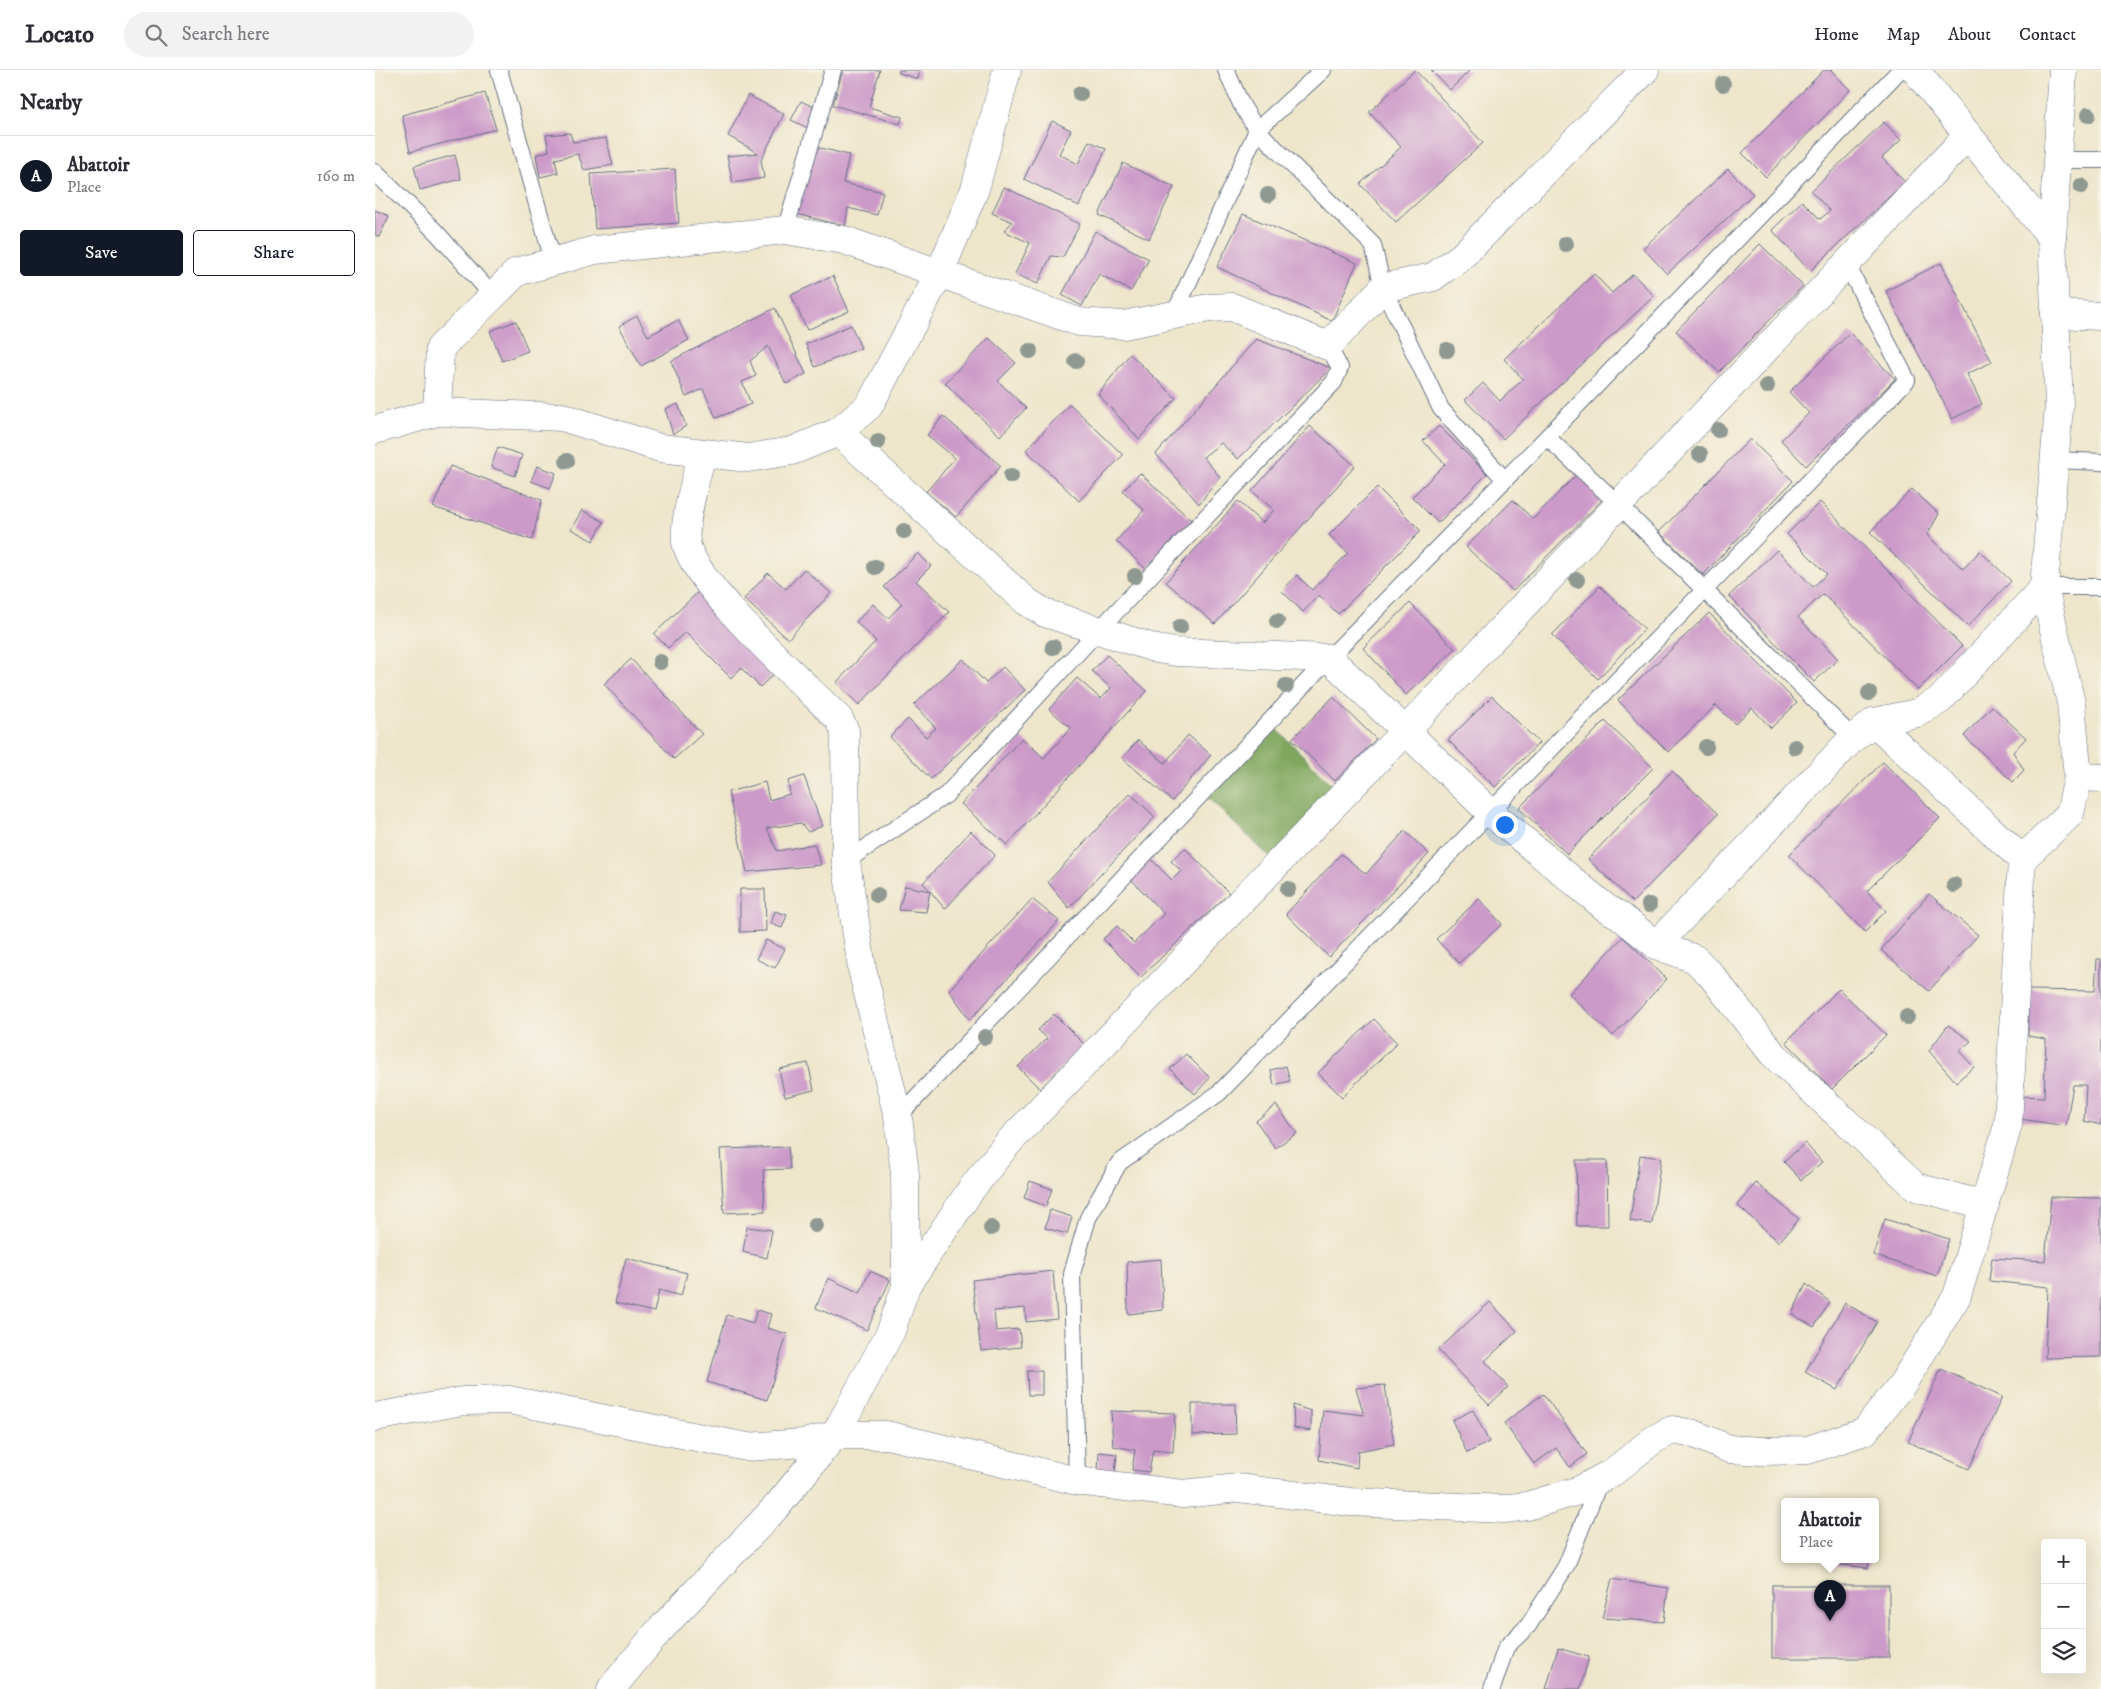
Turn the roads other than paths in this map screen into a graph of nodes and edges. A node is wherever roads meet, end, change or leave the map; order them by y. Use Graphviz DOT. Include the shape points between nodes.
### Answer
graph roads {
  1 [pos="499,70"];
  2 [pos="833,70"];
  3 [pos="1007,70"];
  4 [pos="1226,70"];
  5 [pos="1323,70"];
  6 [pos="1645,70"];
  7 [pos="1900,70"];
  8 [pos="1915,70"];
  9 [pos="2063,70"];
  10 [pos="1257,130"];
  11 [pos="1968,135"];
  12 [pos="2057,160"];
  13 [pos="2101,160"];
  14 [pos="375,172"];
  15 [pos="785,230"];
  16 [pos="2052,238"];
  17 [pos="553,261"];
  18 [pos="1846,263"];
  19 [pos="939,274"];
  20 [pos="1383,288"];
  21 [pos="493,296"];
  22 [pos="2055,314"];
  23 [pos="1174,315"];
  24 [pos="2101,316"];
  25 [pos="1328,346"];
  26 [pos="437,412"];
  27 [pos="375,430"];
  28 [pos="838,432"];
  29 [pos="1547,437"];
  30 [pos="701,453"];
  31 [pos="2055,460"];
  32 [pos="2101,462"];
  33 [pos="1505,480"];
  34 [pos="1618,504"];
  35 [pos="2044,587"];
  36 [pos="2101,587"];
  37 [pos="1705,592"];
  38 [pos="1097,632"];
  39 [pos="1329,658"];
  40 [pos="1405,730"];
  41 [pos="1864,730"];
  42 [pos="2090,777"];
  43 [pos="1491,812"];
  44 [pos="2022,858"];
  45 [pos="846,861"];
  46 [pos="1655,945"];
  47 [pos="898,1117"];
  48 [pos="1985,1205"];
  49 [pos="906,1286"];
  50 [pos="375,1417"];
  51 [pos="835,1435"];
  52 [pos="1601,1478"];
  53 [pos="1077,1481"];
  54 [pos="611,1689"];
  55 [pos="1492,1689"];
  1 -- 17 [label="lane"];
  2 -- 15 [label="lane"];
  3 -- 19 [label="street" via="975,189"];
  4 -- 10 [label="lane"];
  5 -- 10 [label="lane"];
  6 -- 20 [label="street" via="1449,266 1433,276"];
  7 -- 29 [label="lane"];
  8 -- 11 [label="street"];
  9 -- 12 [label="street"];
  10 -- 20 [label="lane" via="1373,246"];
  10 -- 23 [label="lane"];
  11 -- 16 [label="street"];
  11 -- 18 [label="street"];
  12 -- 13 [label="lane"];
  12 -- 16 [label="street"];
  14 -- 21 [label="lane" via="437,233"];
  15 -- 17 [label="street" via="595,250"];
  15 -- 19 [label="street" via="844,240"];
  16 -- 22 [label="street"];
  17 -- 21 [label="street" via="517,272"];
  18 -- 34 [label="street"];
  18 -- 37 [label="lane" via="1907,380"];
  19 -- 23 [label="street" via="1079,322 1123,325"];
  19 -- 28 [label="street" via="869,406"];
  20 -- 25 [label="street"];
  20 -- 33 [label="lane" via="1441,409"];
  21 -- 26 [label="street" via="440,348"];
  22 -- 24 [label="street"];
  22 -- 31 [label="street" via="2059,406"];
  23 -- 25 [label="street" via="1232,307"];
  25 -- 38 [label="lane" via="1340,368 1334,382"];
  26 -- 27 [label="street"];
  26 -- 30 [label="street" via="562,417 645,444"];
  28 -- 30 [label="street" via="792,451 747,458"];
  28 -- 38 [label="street" via="1035,608"];
  29 -- 33 [label="lane"];
  29 -- 34 [label="lane"];
  30 -- 45 [label="street" via="686,530 690,554 720,598 839,719 845,731 846,744"];
  31 -- 32 [label="lane"];
  31 -- 35 [label="street"];
  33 -- 39 [label="lane"];
  34 -- 37 [label="lane"];
  34 -- 40 [label="street"];
  35 -- 36 [label="lane"];
  35 -- 41 [label="street" via="1940,700 1917,713"];
  35 -- 42 [label="street"];
  37 -- 41 [label="lane"];
  37 -- 43 [label="lane"];
  38 -- 39 [label="street" via="1176,652"];
  38 -- 45 [label="lane" via="946,795"];
  39 -- 40 [label="street"];
  39 -- 47 [label="lane"];
  40 -- 43 [label="street"];
  40 -- 49 [label="street" via="1008,1143 972,1188"];
  41 -- 44 [label="street"];
  41 -- 46 [label="street"];
  42 -- 44 [label="street" via="2070,814"];
  43 -- 46 [label="street"];
  43 -- 53 [label="lane" via="1219,1094 1119,1163 1088,1218 1072,1274"];
  44 -- 48 [label="street" via="2008,1125"];
  45 -- 47 [label="street" via="862,969"];
  46 -- 48 [label="street" via="1695,959 1772,1053 1916,1187"];
  47 -- 49 [label="street" via="905,1174"];
  48 -- 52 [label="street" via="1957,1296 1903,1383 1865,1431 1808,1450 1762,1451 1729,1449 1694,1434 1672,1430"];
  49 -- 51 [label="street" via="891,1331"];
  50 -- 51 [label="street" via="463,1401 509,1400 747,1447 803,1443"];
  51 -- 53 [label="street" via="887,1435"];
  51 -- 54 [label="street" via="778,1505 658,1632"];
  52 -- 53 [label="street" via="1571,1494 1504,1509 1350,1502 1238,1488 1183,1494"];
  52 -- 55 [label="lane" via="1566,1566 1528,1626 1506,1648"];
}
